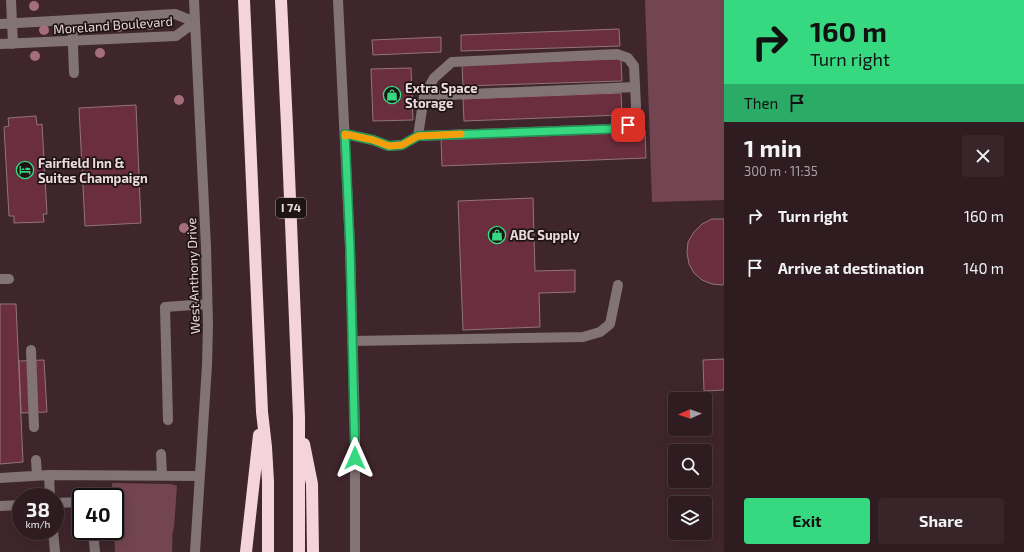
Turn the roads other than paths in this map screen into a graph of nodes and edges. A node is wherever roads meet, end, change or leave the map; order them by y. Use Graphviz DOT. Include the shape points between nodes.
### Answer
graph roads {
  1 [pos="11,0"];
  2 [pos="194,0"];
  3 [pos="244,0"];
  4 [pos="281,0"];
  5 [pos="338,0"];
  6 [pos="72,20"];
  7 [pos="195,22"];
  8 [pos="12,23"];
  9 [pos="0,24"];
  10 [pos="72,41"];
  11 [pos="0,44"];
  12 [pos="13,44"];
  13 [pos="74,74"];
  14 [pos="635,87"];
  15 [pos="424,96"];
  16 [pos="345,134"];
  17 [pos="418,136"];
  18 [pos="618,285"];
  19 [pos="207,304"];
  20 [pos="352,341"];
  21 [pos="31,350"];
  22 [pos="262,412"];
  23 [pos="299,417"];
  24 [pos="168,420"];
  25 [pos="34,427"];
  26 [pos="161,454"];
  27 [pos="36,460"];
  28 [pos="37,475"];
  29 [pos="49,475"];
  30 [pos="162,475"];
  31 [pos="200,476"];
  32 [pos="0,478"];
  33 [pos="50,488"];
  34 [pos="12,505"];
  35 [pos="0,506"];
  36 [pos="54,540"];
  37 [pos="94,540"];
  38 [pos="55,552"];
  39 [pos="95,552"];
  40 [pos="195,552"];
  41 [pos="246,552"];
  42 [pos="268,552"];
  43 [pos="298,552"];
  44 [pos="313,552"];
  45 [pos="355,552"];
  1 -- 8 [label="street"];
  2 -- 7 [label="street, West Anthony Drive"];
  3 -- 22 [label="highway"];
  4 -- 23 [label="highway, I 74"];
  5 -- 16 [label="street"];
  6 -- 7 [label="street, Moreland Boulevard" via="175,14"];
  6 -- 8 [label="street, Moreland Boulevard"];
  6 -- 10 [label="street"];
  7 -- 10 [label="street, Moreland Boulevard" via="176,36"];
  7 -- 19 [label="street, West Anthony Drive"];
  8 -- 9 [label="street, Moreland Boulevard"];
  8 -- 12 [label="street"];
  10 -- 12 [label="street, Moreland Boulevard"];
  10 -- 13 [label="street"];
  11 -- 12 [label="street, Moreland Boulevard"];
  14 -- 15 [label="street"];
  14 -- 15 [label="street" via="634,66 628,58 617,54 452,62 434,78"];
  14 -- 17 [label="street" via="635,117 628,125 610,129"];
  15 -- 17 [label="street"];
  16 -- 17 [label="street" via="389,146 402,145"];
  16 -- 20 [label="street"];
  18 -- 20 [label="street" via="610,324 600,332 583,337"];
  19 -- 24 [label="street" via="165,307"];
  19 -- 31 [label="street, West Anthony Drive" via="207,365"];
  20 -- 45 [label="street"];
  21 -- 25 [label="street"];
  22 -- 41 [label="highway"];
  22 -- 42 [label="highway" via="268,481"];
  23 -- 43 [label="highway, I 74"];
  23 -- 44 [label="highway" via="312,484"];
  26 -- 30 [label="street"];
  27 -- 28 [label="street"];
  28 -- 29 [label="street"];
  28 -- 32 [label="street"];
  29 -- 30 [label="street"];
  29 -- 33 [label="street"];
  30 -- 31 [label="street"];
  31 -- 40 [label="street, West Anthony Drive"];
  34 -- 35 [label="street"];
  36 -- 38 [label="street"];
  37 -- 39 [label="street"];
}
